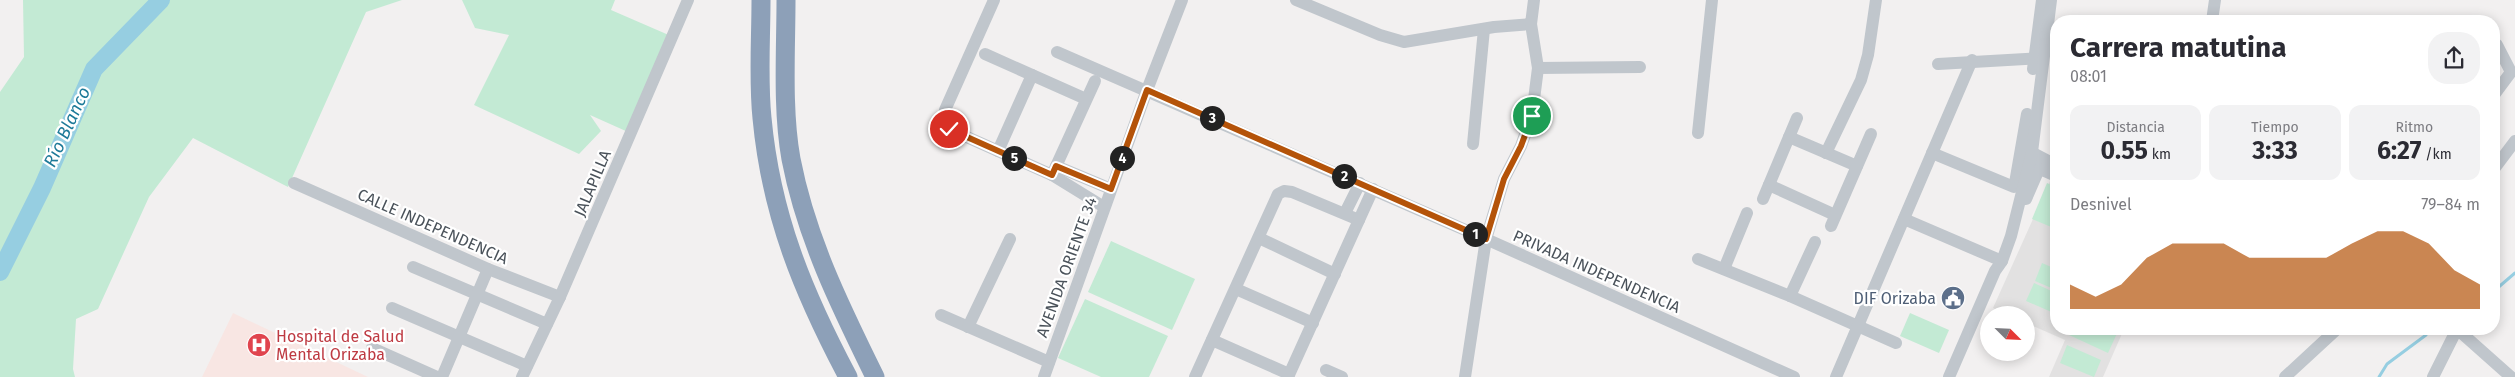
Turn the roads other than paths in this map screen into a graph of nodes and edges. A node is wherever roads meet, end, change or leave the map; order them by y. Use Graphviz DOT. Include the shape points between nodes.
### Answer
graph roads {
  1 [pos="688,0"];
  2 [pos="761,0"];
  3 [pos="786,0"];
  4 [pos="994,0"];
  5 [pos="1182,0"];
  6 [pos="1296,0"];
  7 [pos="1534,0"];
  8 [pos="1712,0"];
  9 [pos="1876,0"];
  10 [pos="2042,0"];
  11 [pos="2051,0"];
  12 [pos="2215,0"];
  13 [pos="1311,3"];
  14 [pos="2213,15"];
  15 [pos="1531,24"];
  16 [pos="1484,29"];
  17 [pos="1057,52"];
  18 [pos="2500,53"];
  19 [pos="984,54"];
  20 [pos="2039,58"];
  21 [pos="1972,60"];
  22 [pos="1938,64"];
  23 [pos="1640,67"];
  24 [pos="1538,68"];
  25 [pos="1032,75"];
  26 [pos="2500,78"];
  27 [pos="1095,80"];
  28 [pos="1147,90"];
  29 [pos="1086,99"];
  30 [pos="945,110"];
  31 [pos="1797,118"];
  32 [pos="949,129"];
  33 [pos="1698,133"];
  34 [pos="1871,134"];
  35 [pos="1789,137"];
  36 [pos="2515,141"];
  37 [pos="1473,144"];
  38 [pos="998,151"];
  39 [pos="1826,152"];
  40 [pos="1932,153"];
  41 [pos="2035,160"];
  42 [pos="2500,161"];
  43 [pos="1857,166"];
  44 [pos="1054,170"];
  45 [pos="2050,171"];
  46 [pos="294,183"];
  47 [pos="1360,183"];
  48 [pos="1769,185"];
  49 [pos="2014,187"];
  50 [pos="1111,189"];
  51 [pos="1373,189"];
  52 [pos="1763,199"];
  53 [pos="1104,207"];
  54 [pos="1345,213"];
  55 [pos="1747,213"];
  56 [pos="1904,219"];
  57 [pos="1359,220"];
  58 [pos="1010,238"];
  59 [pos="1259,238"];
  60 [pos="1486,239"];
  61 [pos="1815,242"];
  62 [pos="1698,259"];
  63 [pos="1998,263"];
  64 [pos="414,267"];
  65 [pos="488,269"];
  66 [pos="1724,269"];
  67 [pos="1335,274"];
  68 [pos="1236,289"];
  69 [pos="477,294"];
  70 [pos="1790,296"];
  71 [pos="560,297"];
  72 [pos="392,308"];
  73 [pos="941,315"];
  74 [pos="1313,323"];
  75 [pos="547,324"];
  76 [pos="1858,326"];
  77 [pos="968,327"];
  78 [pos="2330,335"];
  79 [pos="2454,335"];
  80 [pos="2464,335"];
  81 [pos="459,337"];
  82 [pos="1212,340"];
  83 [pos="1896,343"];
  84 [pos="372,348"];
  85 [pos="1049,362"];
  86 [pos="1326,370"];
  87 [pos="525,371"];
  88 [pos="1288,375"];
  89 [pos="437,377"];
  90 [pos="442,377"];
  91 [pos="848,377"];
  92 [pos="875,377"];
  93 [pos="1044,377"];
  94 [pos="1195,377"];
  95 [pos="1342,377"];
  96 [pos="1465,377"];
  97 [pos="1794,377"];
  98 [pos="1836,377"];
  99 [pos="1949,377"];
  100 [pos="2285,377"];
  101 [pos="2433,377"];
  102 [pos="2511,377"];
  1 -- 71 [label="street, JALAPILLA"];
  2 -- 91 [label="highway" via="762,116 774,199 804,288"];
  3 -- 92 [label="highway" via="786,94 790,157 797,187 822,266"];
  4 -- 30 [label="street"];
  5 -- 28 [label="street, AVENIDA ORIENTE 34"];
  6 -- 13 [label="street"];
  7 -- 15 [label="street"];
  8 -- 33 [label="street"];
  9 -- 39 [label="street" via="1861,80"];
  10 -- 20 [label="street"];
  11 -- 20 [label="street"];
  12 -- 14 [label="street"];
  13 -- 16 [label="street" via="1380,35 1404,42"];
  15 -- 16 [label="street"];
  15 -- 24 [label="street"];
  16 -- 37 [label="street"];
  17 -- 28 [label="street, PRIVADA INDEPENDENCIA"];
  18 -- 26 [label="street" via="2511,72"];
  19 -- 25 [label="street"];
  20 -- 21 [label="street"];
  20 -- 41 [label="street"];
  20 -- 41 [label="street" via="2033,128"];
  21 -- 22 [label="street"];
  21 -- 40 [label="street"];
  23 -- 24 [label="street"];
  24 -- 60 [label="street" via="1529,128 1504,179"];
  25 -- 29 [label="street"];
  25 -- 38 [label="street"];
  27 -- 29 [label="street"];
  28 -- 47 [label="street, PRIVADA INDEPENDENCIA"];
  28 -- 50 [label="street, AVENIDA ORIENTE 34"];
  29 -- 44 [label="street"];
  31 -- 35 [label="street"];
  32 -- 38 [label="street"];
  34 -- 43 [label="street"];
  35 -- 39 [label="street"];
  35 -- 48 [label="street"];
  36 -- 42 [label="street"];
  38 -- 44 [label="street"];
  39 -- 43 [label="street"];
  40 -- 49 [label="street"];
  40 -- 56 [label="street"];
  41 -- 45 [label="street"];
  41 -- 49 [label="street"];
  41 -- 63 [label="street" via="2011,236"];
  43 -- 48 [label="street" via="1833,220"];
  44 -- 50 [label="street"];
  44 -- 53 [label="street"];
  46 -- 65 [label="street, CALLE INDEPENDENCIA"];
  47 -- 51 [label="street, PRIVADA INDEPENDENCIA"];
  47 -- 54 [label="street"];
  48 -- 52 [label="street"];
  49 -- 63 [label="street"];
  50 -- 53 [label="street, AVENIDA ORIENTE 34"];
  51 -- 57 [label="street"];
  51 -- 60 [label="street, PRIVADA INDEPENDENCIA"];
  53 -- 85 [label="street, AVENIDA ORIENTE 34"];
  54 -- 57 [label="street"];
  54 -- 59 [label="street" via="1284,191 1278,194"];
  55 -- 66 [label="street"];
  56 -- 63 [label="street"];
  56 -- 76 [label="street"];
  57 -- 67 [label="street"];
  58 -- 77 [label="street"];
  59 -- 67 [label="street"];
  59 -- 68 [label="street"];
  60 -- 96 [label="street"];
  60 -- 97 [label="street, PRIVADA INDEPENDENCIA"];
  61 -- 70 [label="street"];
  62 -- 66 [label="street"];
  63 -- 99 [label="street"];
  64 -- 69 [label="street"];
  65 -- 69 [label="street"];
  65 -- 71 [label="street, CALLE INDEPENDENCIA"];
  66 -- 70 [label="street"];
  67 -- 74 [label="street"];
  68 -- 74 [label="street"];
  68 -- 82 [label="street"];
  69 -- 75 [label="street"];
  69 -- 81 [label="street"];
  70 -- 76 [label="street"];
  71 -- 75 [label="street, JALAPILLA"];
  72 -- 81 [label="street"];
  73 -- 77 [label="street"];
  74 -- 88 [label="street"];
  75 -- 87 [label="street, JALAPILLA"];
  76 -- 83 [label="street"];
  76 -- 98 [label="street"];
  77 -- 85 [label="street"];
  78 -- 100 [label="street"];
  79 -- 101 [label="street"];
  80 -- 102 [label="street"];
  81 -- 87 [label="street"];
  81 -- 90 [label="street"];
  82 -- 88 [label="street"];
  82 -- 94 [label="street"];
  84 -- 89 [label="street"];
  85 -- 93 [label="street, AVENIDA ORIENTE 34"];
  86 -- 95 [label="street"];
}
